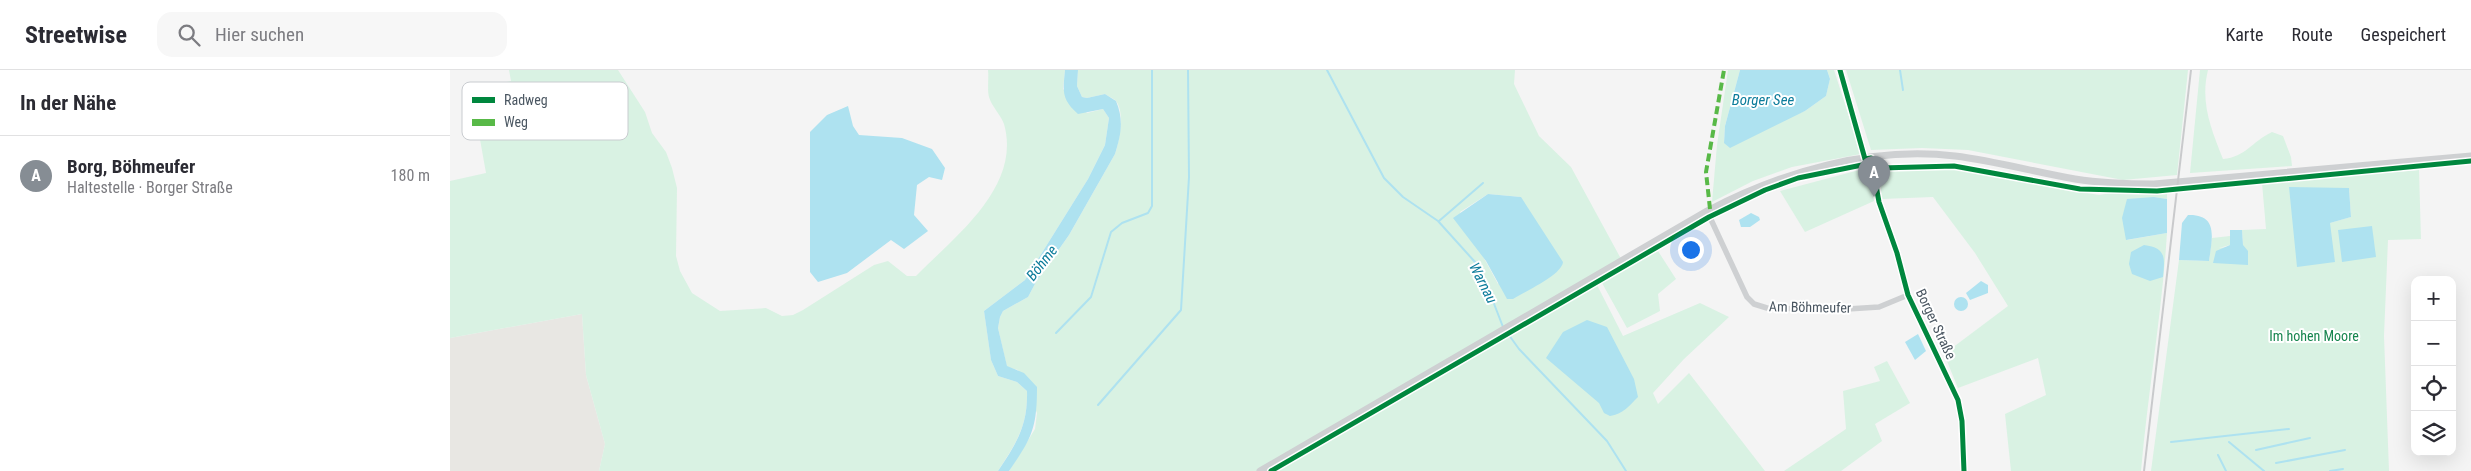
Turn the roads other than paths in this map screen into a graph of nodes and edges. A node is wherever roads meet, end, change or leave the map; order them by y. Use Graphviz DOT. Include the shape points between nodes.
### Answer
graph roads {
  1 [pos="2471,156"];
  2 [pos="1871,158"];
  3 [pos="1707,211"];
  4 [pos="1908,295"];
  5 [pos="1260,471"];
  6 [pos="1964,471"];
  1 -- 2 [label="street" via="2154,184 2076,179 1954,156"];
  2 -- 3 [label="street" via="1830,164 1776,179"];
  2 -- 4 [label="street, Borger Straße" via="1879,202"];
  3 -- 4 [label="street, Am Böhmeufer" via="1747,297 1754,304 1767,308 1832,310 1879,306"];
  3 -- 5 [label="street"];
  4 -- 6 [label="street, Borger Straße" via="1958,400"];
}
